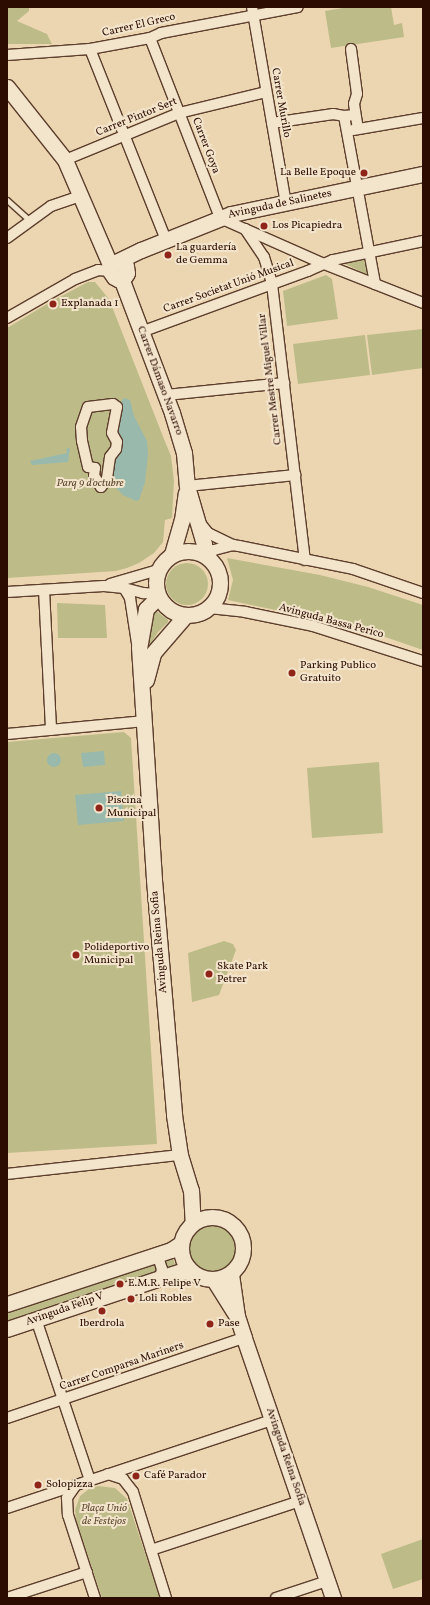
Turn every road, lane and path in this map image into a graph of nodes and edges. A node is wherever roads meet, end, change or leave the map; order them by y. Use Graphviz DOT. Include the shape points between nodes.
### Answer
graph roads {
  1 [pos="298,7"];
  2 [pos="252,12"];
  3 [pos="150,38"];
  4 [pos="90,49"];
  5 [pos="351,49"];
  6 [pos="7,55"];
  7 [pos="7,87"];
  8 [pos="266,92"];
  9 [pos="179,113"];
  10 [pos="355,115"];
  11 [pos="344,116"];
  12 [pos="423,118"];
  13 [pos="272,123"];
  14 [pos="358,129"];
  15 [pos="347,131"];
  16 [pos="124,135"];
  17 [pos="65,160"];
  18 [pos="423,174"];
  19 [pos="357,188"];
  20 [pos="80,196"];
  21 [pos="7,200"];
  22 [pos="286,203"];
  23 [pos="220,218"];
  24 [pos="30,221"];
  25 [pos="245,229"];
  26 [pos="7,238"];
  27 [pos="166,240"];
  28 [pos="423,241"];
  29 [pos="369,252"];
  30 [pos="324,264"];
  31 [pos="115,270"];
  32 [pos="272,284"];
  33 [pos="375,284"];
  34 [pos="423,303"];
  35 [pos="7,318"];
  36 [pos="142,332"];
  37 [pos="284,383"];
  38 [pos="166,395"];
  39 [pos="295,475"];
  40 [pos="187,486"];
  41 [pos="101,487"];
  42 [pos="195,517"];
  43 [pos="233,545"];
  44 [pos="172,554"];
  45 [pos="205,556"];
  46 [pos="305,560"];
  47 [pos="158,570"];
  48 [pos="104,586"];
  49 [pos="124,588"];
  50 [pos="44,590"];
  51 [pos="7,592"];
  52 [pos="423,593"];
  53 [pos="157,595"];
  54 [pos="209,608"];
  55 [pos="185,616"];
  56 [pos="139,647"];
  57 [pos="423,660"];
  58 [pos="143,693"];
  59 [pos="145,721"];
  60 [pos="51,730"];
  61 [pos="7,734"];
  62 [pos="180,1156"];
  63 [pos="7,1174"];
  64 [pos="191,1190"];
  65 [pos="216,1217"];
  66 [pos="193,1223"];
  67 [pos="180,1244"];
  68 [pos="152,1255"];
  69 [pos="192,1273"];
  70 [pos="231,1274"];
  71 [pos="160,1278"];
  72 [pos="214,1280"];
  73 [pos="7,1304"];
  74 [pos="237,1316"];
  75 [pos="36,1320"];
  76 [pos="7,1329"];
  77 [pos="244,1338"];
  78 [pos="64,1399"];
  79 [pos="7,1418"];
  80 [pos="272,1420"];
  81 [pos="108,1474"];
  82 [pos="90,1480"];
  83 [pos="76,1485"];
  84 [pos="300,1501"];
  85 [pos="7,1508"];
  86 [pos="151,1550"];
  87 [pos="87,1572"];
  88 [pos="327,1581"];
  89 [pos="7,1598"];
  90 [pos="96,1598"];
  91 [pos="166,1598"];
  92 [pos="276,1598"];
  93 [pos="333,1598"];
  1 -- 2 [label="street, Carrer El Greco"];
  2 -- 3 [label="street, Carrer El Greco" via="161,33"];
  2 -- 8 [label="street, Carrer Murillo"];
  3 -- 4 [label="street, Carrer El Greco"];
  3 -- 9 [label="street, Carrer Goya"];
  4 -- 6 [label="street, Carrer El Greco"];
  4 -- 16 [label="street"];
  5 -- 10 [label="street" via="357,94 354,104"];
  7 -- 17 [label="street, Carrer Dámaso Navarro"];
  8 -- 9 [label="street, Carrer Pintor Sert"];
  8 -- 13 [label="street, Carrer Murillo"];
  9 -- 16 [label="street, Carrer Pintor Sert"];
  9 -- 23 [label="street, Carrer Goya"];
  10 -- 11 [label="street"];
  10 -- 14 [label="street"];
  11 -- 13 [label="street" via="333,114"];
  11 -- 15 [label="street"];
  12 -- 14 [label="street"];
  13 -- 22 [label="street, Carrer Murillo"];
  14 -- 15 [label="street"];
  15 -- 19 [label="street"];
  16 -- 17 [label="street, Carrer Pintor Sert"];
  16 -- 27 [label="street"];
  17 -- 20 [label="street, Carrer Dámaso Navarro"];
  18 -- 19 [label="street, Avinguda de Salinetes"];
  19 -- 22 [label="street, Avinguda de Salinetes"];
  19 -- 29 [label="street"];
  20 -- 24 [label="street" via="52,206"];
  20 -- 31 [label="street, Carrer Dámaso Navarro"];
  21 -- 24 [label="lane"];
  22 -- 23 [label="street, Avinguda de Salinetes"];
  23 -- 25 [label="street"];
  23 -- 27 [label="street, Avinguda de Salinetes"];
  24 -- 26 [label="street"];
  25 -- 30 [label="street"];
  25 -- 32 [label="street, Carrer Mestre Miguel Villar" via="264,257"];
  27 -- 31 [label="street, Avinguda de Salinetes"];
  28 -- 29 [label="street, Carrer Societat Unió Musical"];
  29 -- 30 [label="street, Carrer Societat Unió Musical"];
  29 -- 33 [label="street"];
  30 -- 32 [label="street, Carrer Societat Unió Musical"];
  30 -- 33 [label="street"];
  31 -- 35 [label="street, Avinguda de Salinetes" via="98,270 75,279"];
  31 -- 36 [label="street, Carrer Dámaso Navarro"];
  32 -- 36 [label="street, Carrer Societat Unió Musical"];
  32 -- 37 [label="street, Carrer Mestre Miguel Villar"];
  33 -- 34 [label="street"];
  36 -- 38 [label="street, Carrer Dámaso Navarro"];
  37 -- 38 [label="street"];
  37 -- 39 [label="street, Carrer Mestre Miguel Villar"];
  38 -- 40 [label="street, Carrer Dámaso Navarro" via="184,453"];
  39 -- 40 [label="street"];
  39 -- 46 [label="street, Carrer Mestre Miguel Villar"];
  40 -- 42 [label="street, Carrer Dámaso Navarro"];
  40 -- 44 [label="street, Carrer Dámaso Navarro" via="182,520"];
  41 -- 41 [label="street" via="107,479 110,457 116,449 112,433 117,407 113,404 88,407 81,427 88,467 95,468 94,476"];
  42 -- 43 [label="street" via="208,532"];
  42 -- 45 [label="street, Carrer Dámaso Navarro" via="204,544"];
  43 -- 45 [label="street" via="214,550"];
  43 -- 46 [label="street"];
  44 -- 45 [label="street" via="192,550"];
  44 -- 47 [label="street"];
  45 -- 54 [label="street" via="213,563 220,581 219,591"];
  46 -- 52 [label="street" via="353,569"];
  47 -- 48 [label="street"];
  47 -- 53 [label="street" via="155,582"];
  48 -- 49 [label="street"];
  48 -- 50 [label="street"];
  49 -- 53 [label="street"];
  49 -- 56 [label="street, Avinguda Reina Sofia" via="130,598 135,639"];
  50 -- 51 [label="street"];
  50 -- 60 [label="street"];
  53 -- 55 [label="street" via="169,610"];
  53 -- 56 [label="street, Avinguda Reina Sofia" via="146,609"];
  54 -- 55 [label="street"];
  54 -- 57 [label="street, Avinguda Bassa Perico" via="245,612 313,626"];
  55 -- 58 [label="street, Avinguda Reina Sofia" via="153,653"];
  56 -- 58 [label="street, Avinguda Reina Sofia"];
  58 -- 59 [label="street, Avinguda Reina Sofia"];
  59 -- 60 [label="street"];
  59 -- 62 [label="street, Avinguda Reina Sofia" via="156,895 174,1116"];
  60 -- 61 [label="street"];
  62 -- 63 [label="street"];
  62 -- 64 [label="street, Avinguda Reina Sofia"];
  64 -- 65 [label="street, Avinguda Reina Sofia"];
  64 -- 66 [label="street, Avinguda Reina Sofia"];
  65 -- 66 [label="street" via="200,1219"];
  65 -- 70 [label="street" via="228,1221 237,1229 243,1240 243,1253 239,1265"];
  66 -- 67 [label="street" via="185,1232"];
  67 -- 68 [label="street"];
  67 -- 69 [label="street" via="185,1265"];
  68 -- 71 [label="street" via="159,1260 162,1269"];
  68 -- 73 [label="street"];
  69 -- 71 [label="street, Avinguda Felip V" via="182,1271"];
  69 -- 72 [label="street"];
  70 -- 72 [label="street"];
  70 -- 74 [label="street, Avinguda Reina Sofia"];
  71 -- 75 [label="street, Avinguda Felip V"];
  72 -- 74 [label="street, Avinguda Reina Sofia"];
  74 -- 77 [label="street, Avinguda Reina Sofia"];
  75 -- 76 [label="street, Avinguda Felip V"];
  75 -- 78 [label="street"];
  77 -- 78 [label="street, Carrer Comparsa Mariners"];
  77 -- 80 [label="street, Avinguda Reina Sofia"];
  78 -- 79 [label="street, Carrer Comparsa Mariners"];
  78 -- 82 [label="street"];
  80 -- 81 [label="street"];
  80 -- 84 [label="street, Avinguda Reina Sofia"];
  81 -- 82 [label="street"];
  81 -- 86 [label="street" via="123,1479 133,1492"];
  82 -- 83 [label="street"];
  83 -- 85 [label="street"];
  83 -- 87 [label="street" via="67,1498 68,1515"];
  84 -- 86 [label="street"];
  84 -- 88 [label="street, Avinguda Reina Sofia"];
  86 -- 91 [label="street"];
  87 -- 89 [label="street"];
  87 -- 90 [label="street"];
  88 -- 92 [label="street"];
  88 -- 93 [label="street, Avinguda Reina Sofia"];
}
